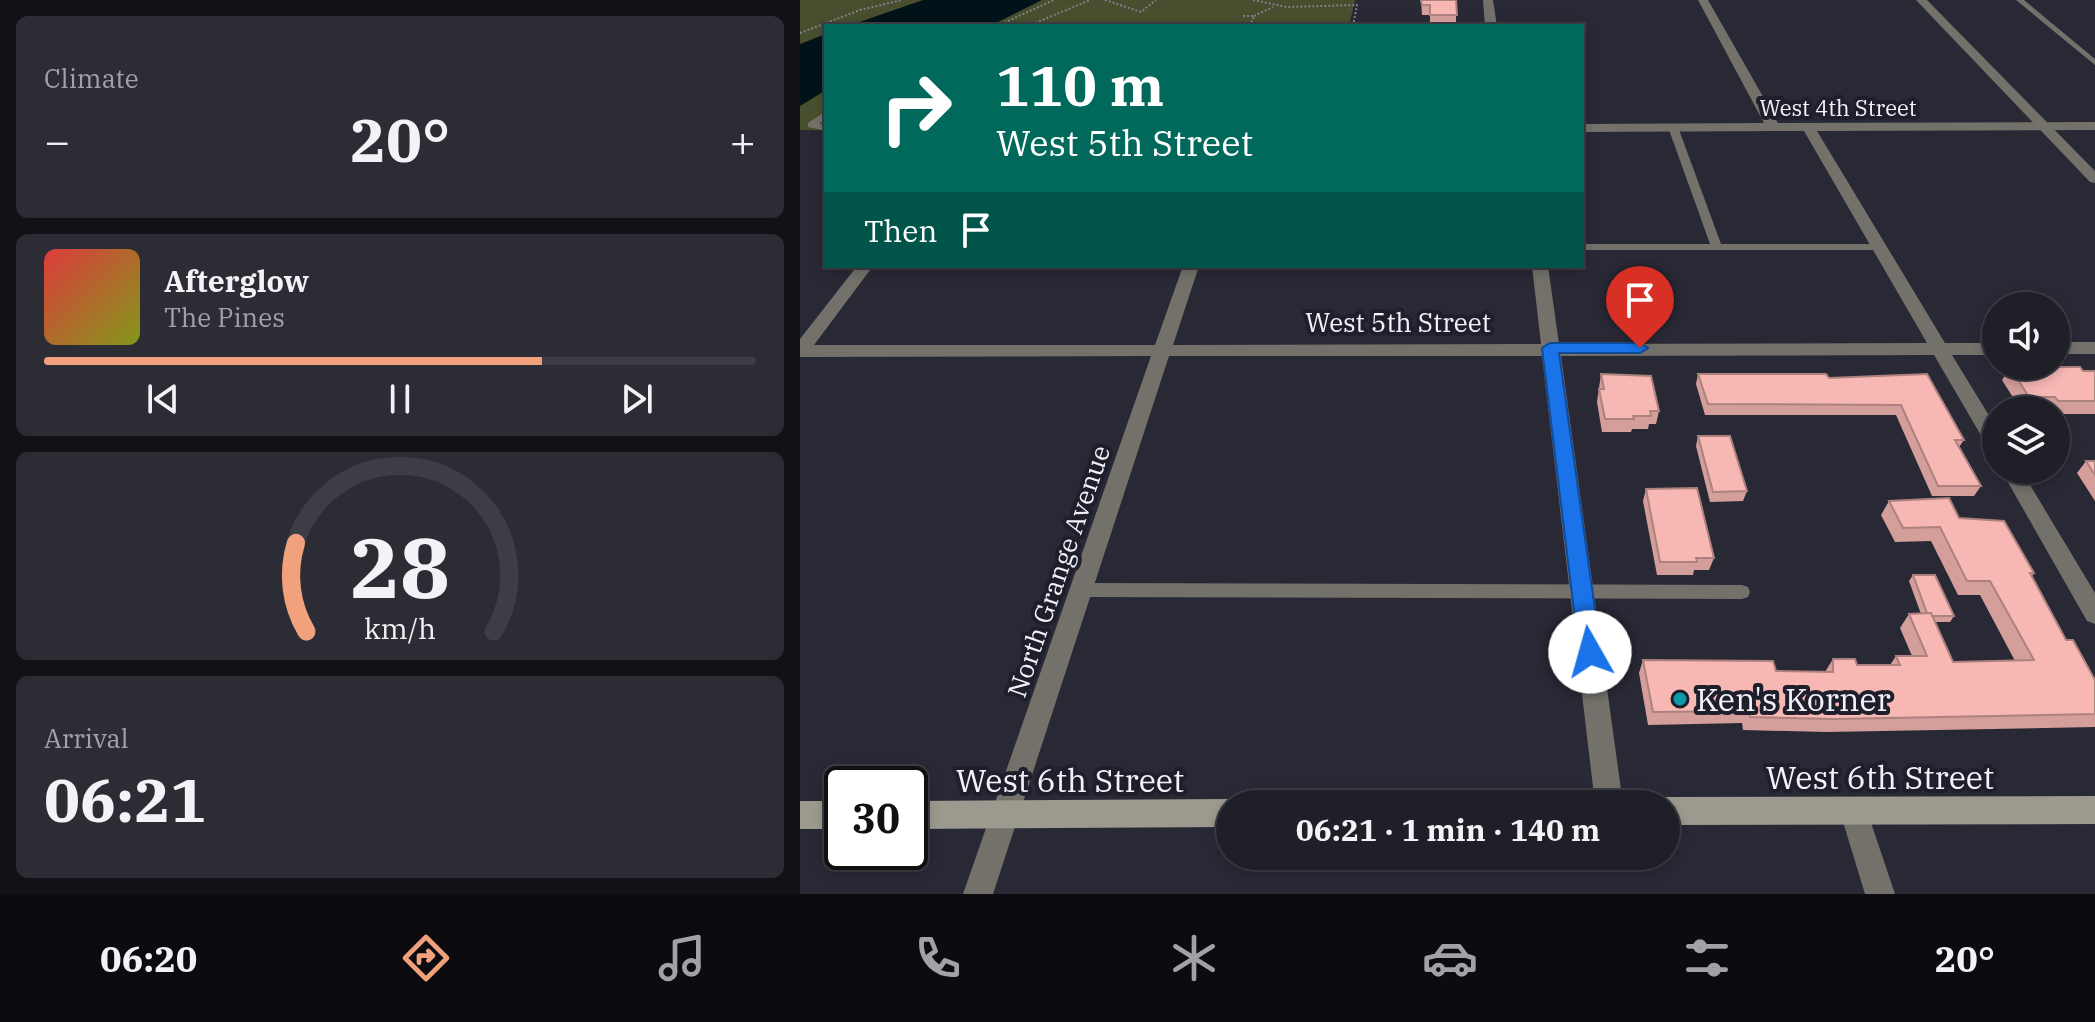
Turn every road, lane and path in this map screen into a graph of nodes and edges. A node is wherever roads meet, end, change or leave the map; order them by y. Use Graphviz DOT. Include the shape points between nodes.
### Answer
graph roads {
  1 [pos="902,0"];
  2 [pos="1054,0"];
  3 [pos="1079,0"];
  4 [pos="1090,0"];
  5 [pos="1105,0"];
  6 [pos="1156,0"];
  7 [pos="1253,0"];
  8 [pos="1488,0"];
  9 [pos="1703,0"];
  10 [pos="1921,0"];
  11 [pos="2020,0"];
  12 [pos="1085,2"];
  13 [pos="1276,6"];
  14 [pos="1243,16"];
  15 [pos="1254,16"];
  16 [pos="1001,24"];
  17 [pos="1033,24"];
  18 [pos="1251,24"];
  19 [pos="1353,24"];
  20 [pos="1491,24"];
  21 [pos="800,33"];
  22 [pos="2095,63"];
  23 [pos="824,115"];
  24 [pos="2044,126"];
  25 [pos="2095,126"];
  26 [pos="1673,127"];
  27 [pos="1773,127"];
  28 [pos="1808,127"];
  29 [pos="824,128"];
  30 [pos="1584,128"];
  31 [pos="2095,179"];
  32 [pos="1584,247"];
  33 [pos="1717,247"];
  34 [pos="1880,247"];
  35 [pos="863,268"];
  36 [pos="1190,268"];
  37 [pos="1540,268"];
  38 [pos="1550,348"];
  39 [pos="2070,348"];
  40 [pos="2095,348"];
  41 [pos="1163,349"];
  42 [pos="1940,349"];
  43 [pos="1982,349"];
  44 [pos="800,351"];
  45 [pos="1982,420"];
  46 [pos="2019,484"];
  47 [pos="1081,590"];
  48 [pos="1582,591"];
  49 [pos="1742,592"];
  50 [pos="2095,614"];
  51 [pos="1607,790"];
  52 [pos="2095,810"];
  53 [pos="1680,811"];
  54 [pos="1854,812"];
  55 [pos="1216,813"];
  56 [pos="1005,814"];
  57 [pos="800,815"];
  58 [pos="824,815"];
  59 [pos="928,815"];
  60 [pos="978,894"];
  61 [pos="1880,894"];
  1 -- 21 [label="path"];
  2 -- 16 [label="path"];
  3 -- 12 [label="path"];
  4 -- 12 [label="path"];
  5 -- 6 [label="path" via="1141,12"];
  7 -- 13 [label="path"];
  8 -- 20 [label="street"];
  9 -- 27 [label="street"];
  10 -- 24 [label="street"];
  11 -- 22 [label="lane"];
  12 -- 17 [label="path"];
  13 -- 15 [label="path"];
  13 -- 19 [label="path" via="1357,5"];
  14 -- 15 [label="path"];
  15 -- 18 [label="path"];
  23 -- 29 [label="lane" via="811,125"];
  24 -- 25 [label="street, West 4th Street"];
  24 -- 28 [label="street, West 4th Street"];
  24 -- 31 [label="street"];
  26 -- 27 [label="street, West 4th Street"];
  26 -- 30 [label="street, West 4th Street"];
  26 -- 33 [label="lane"];
  27 -- 28 [label="street, West 4th Street"];
  28 -- 34 [label="street"];
  32 -- 33 [label="lane"];
  33 -- 34 [label="lane"];
  34 -- 42 [label="street"];
  35 -- 44 [label="street"];
  36 -- 41 [label="street, North Grange Avenue"];
  37 -- 38 [label="street"];
  38 -- 41 [label="street, West 5th Street"];
  38 -- 42 [label="street, West 5th Street"];
  38 -- 48 [label="street"];
  39 -- 40 [label="street"];
  41 -- 44 [label="street, West 5th Street"];
  41 -- 47 [label="street, North Grange Avenue"];
  42 -- 43 [label="street, West 5th Street"];
  42 -- 45 [label="street"];
  46 -- 50 [label="street"];
  47 -- 48 [label="lane"];
  47 -- 56 [label="street, North Grange Avenue"];
  48 -- 49 [label="lane"];
  48 -- 51 [label="street"];
  52 -- 54 [label="main road, West 6th Street"];
  53 -- 54 [label="main road, West 6th Street"];
  54 -- 61 [label="street"];
  55 -- 56 [label="main road, West 6th Street"];
  56 -- 59 [label="main road, West 6th Street"];
  56 -- 60 [label="street, North Grange Avenue"];
  57 -- 58 [label="main road"];
}
